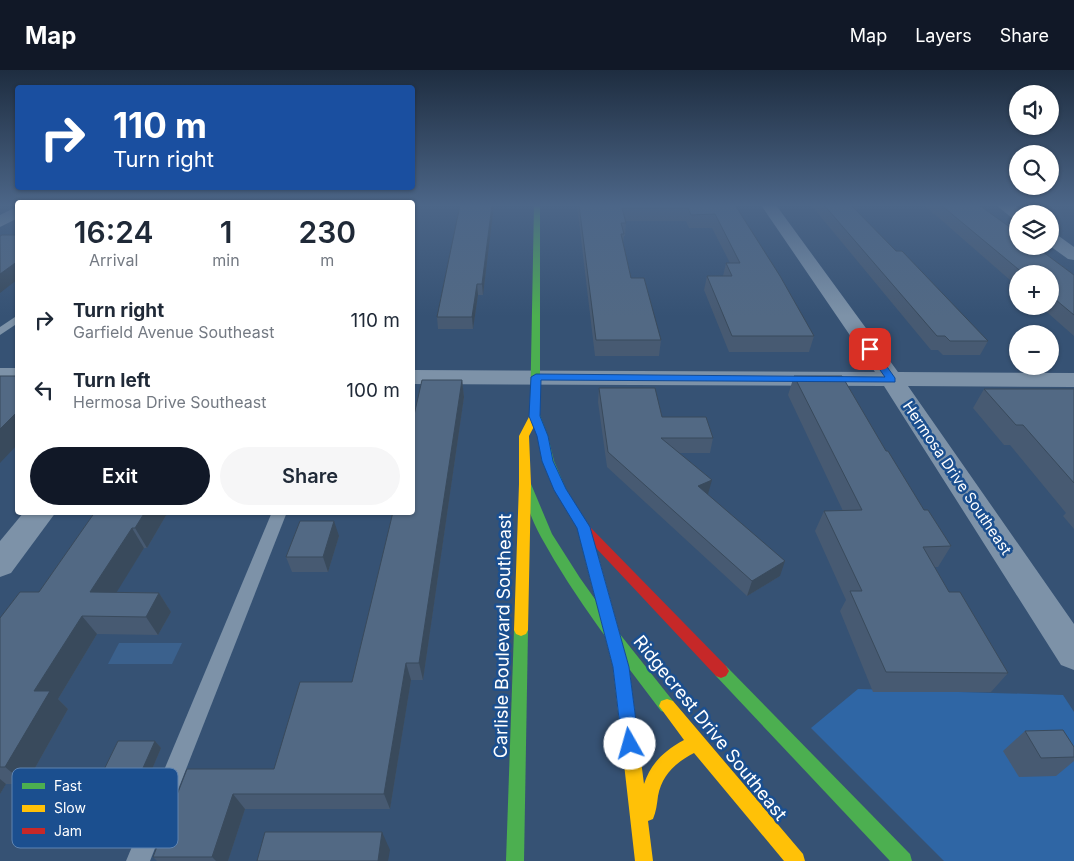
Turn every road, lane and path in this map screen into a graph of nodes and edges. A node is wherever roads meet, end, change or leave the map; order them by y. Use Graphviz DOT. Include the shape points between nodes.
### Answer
graph roads {
  1 [pos="537,242"];
  2 [pos="794,242"];
  3 [pos="1059,244"];
  4 [pos="1074,255"];
  5 [pos="15,320"];
  6 [pos="0,332"];
  7 [pos="0,375"];
  8 [pos="15,375"];
  9 [pos="415,377"];
  10 [pos="536,377"];
  11 [pos="892,380"];
  12 [pos="1074,380"];
  13 [pos="534,416"];
  14 [pos="525,484"];
  15 [pos="39,515"];
  16 [pos="279,515"];
  17 [pos="583,527"];
  18 [pos="0,564"];
  19 [pos="614,637"];
  20 [pos="1074,654"];
  21 [pos="696,743"];
  22 [pos="176,768"];
  23 [pos="143,848"];
  24 [pos="644,860"];
  25 [pos="138,861"];
  26 [pos="515,861"];
  27 [pos="796,861"];
  28 [pos="903,861"];
  1 -- 10 [label="street, Carlisle Boulevard Southeast"];
  2 -- 11 [label="street, Hermosa Drive Southeast"];
  3 -- 4 [label="street"];
  5 -- 6 [label="lane"];
  7 -- 8 [label="street"];
  9 -- 10 [label="street"];
  10 -- 11 [label="street"];
  10 -- 13 [label="street, Carlisle Boulevard Southeast"];
  11 -- 12 [label="street"];
  11 -- 20 [label="street, Hermosa Drive Southeast"];
  13 -- 14 [label="street, Carlisle Boulevard Southeast" via="524,436"];
  13 -- 17 [label="street, Carlisle Boulevard Southeast" via="557,482"];
  14 -- 19 [label="street, Ridgecrest Drive Southeast" via="546,535"];
  14 -- 26 [label="street, Carlisle Boulevard Southeast"];
  15 -- 18 [label="street"];
  16 -- 22 [label="lane"];
  17 -- 19 [label="street, Carlisle Boulevard Southeast"];
  17 -- 28 [label="street"];
  19 -- 21 [label="street, Ridgecrest Drive Southeast"];
  19 -- 24 [label="street, Carlisle Boulevard Southeast" via="621,667"];
  21 -- 24 [label="street" via="662,761 649,784"];
  21 -- 27 [label="street, Ridgecrest Drive Southeast"];
  23 -- 25 [label="lane"];
}
